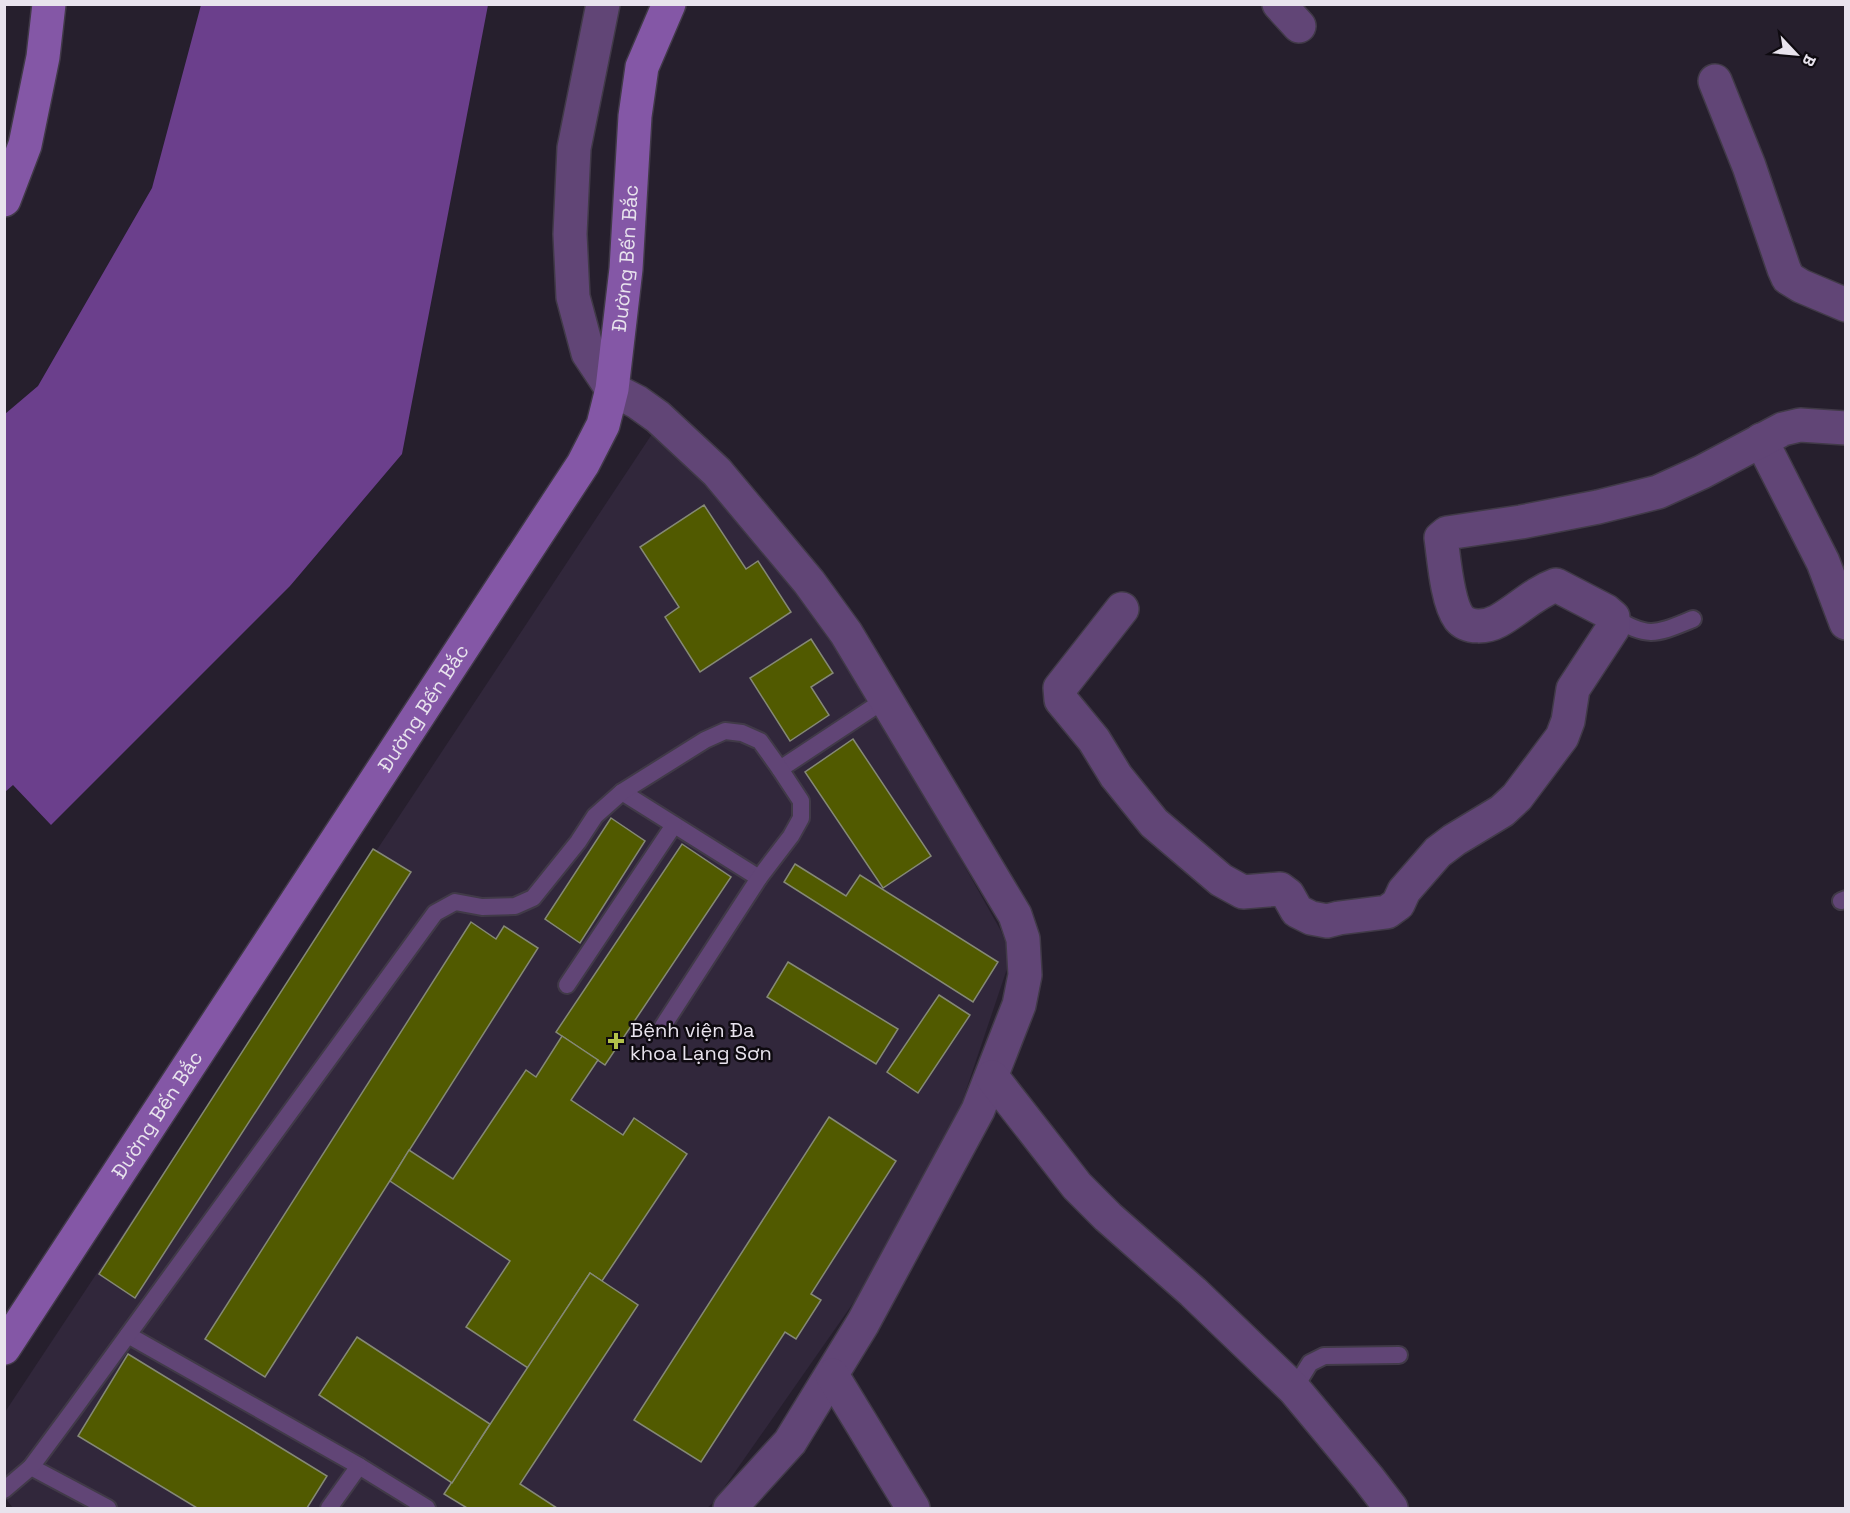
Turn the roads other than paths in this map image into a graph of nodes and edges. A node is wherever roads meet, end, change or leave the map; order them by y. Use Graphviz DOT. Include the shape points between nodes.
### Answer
graph roads {
  1 [pos="49,4"];
  2 [pos="603,4"];
  3 [pos="669,4"];
  4 [pos="1715,81"];
  5 [pos="4,200"];
  6 [pos="1845,305"];
  7 [pos="612,389"];
  8 [pos="1845,428"];
  9 [pos="1761,440"];
  10 [pos="1122,609"];
  11 [pos="1613,618"];
  12 [pos="1693,619"];
  13 [pos="1845,623"];
  14 [pos="886,699"];
  15 [pos="780,769"];
  16 [pos="622,792"];
  17 [pos="674,825"];
  18 [pos="759,878"];
  19 [pos="567,985"];
  20 [pos="663,1026"];
  21 [pos="992,1077"];
  22 [pos="128,1335"];
  23 [pos="4,1348"];
  24 [pos="1399,1354"];
  25 [pos="831,1375"];
  26 [pos="1294,1389"];
  27 [pos="359,1466"];
  28 [pos="31,1467"];
  29 [pos="4,1490"];
  30 [pos="108,1509"];
  31 [pos="329,1509"];
  32 [pos="427,1509"];
  33 [pos="730,1509"];
  34 [pos="914,1509"];
  35 [pos="1391,1509"];
  1 -- 5 [label="main road" via="25,145"];
  2 -- 7 [label="street" via="574,148 570,234 573,297 588,353"];
  3 -- 7 [label="main road, Đường Bến Bắc" via="642,67"];
  4 -- 6 [label="street" via="1788,278"];
  7 -- 14 [label="street" via="658,417 717,472 809,582"];
  7 -- 23 [label="main road, Đường Bến Bắc" via="603,425 583,464"];
  8 -- 9 [label="street" via="1800,425"];
  9 -- 11 [label="street" via="1658,492 1599,507 1447,533 1441,538 1452,602 1467,624 1496,622 1556,585 1606,610"];
  9 -- 13 [label="street" via="1823,562"];
  10 -- 11 [label="street" via="1060,688 1061,700 1154,823 1221,880 1243,891 1280,889 1298,911 1327,921 1387,912 1438,852 1517,797 1562,737 1572,688 1613,628"];
  11 -- 12 [label="lane" via="1650,634"];
  14 -- 15 [label="lane"];
  14 -- 21 [label="street" via="1015,915 1023,939 1025,975 1019,1005"];
  15 -- 16 [label="lane" via="760,741 725,731"];
  15 -- 18 [label="lane" via="801,801 801,818"];
  16 -- 17 [label="lane"];
  16 -- 22 [label="lane" via="595,816 532,898 515,906 482,907 455,902 435,913"];
  17 -- 18 [label="lane"];
  17 -- 19 [label="lane"];
  18 -- 20 [label="lane"];
  21 -- 25 [label="street" via="863,1323"];
  21 -- 26 [label="street" via="1077,1186"];
  22 -- 27 [label="lane"];
  22 -- 28 [label="lane"];
  24 -- 26 [label="lane" via="1324,1356 1310,1363"];
  25 -- 33 [label="street" via="790,1442"];
  25 -- 34 [label="street"];
  26 -- 35 [label="street"];
  27 -- 31 [label="lane"];
  27 -- 32 [label="lane"];
  28 -- 29 [label="lane"];
  28 -- 30 [label="lane"];
}
